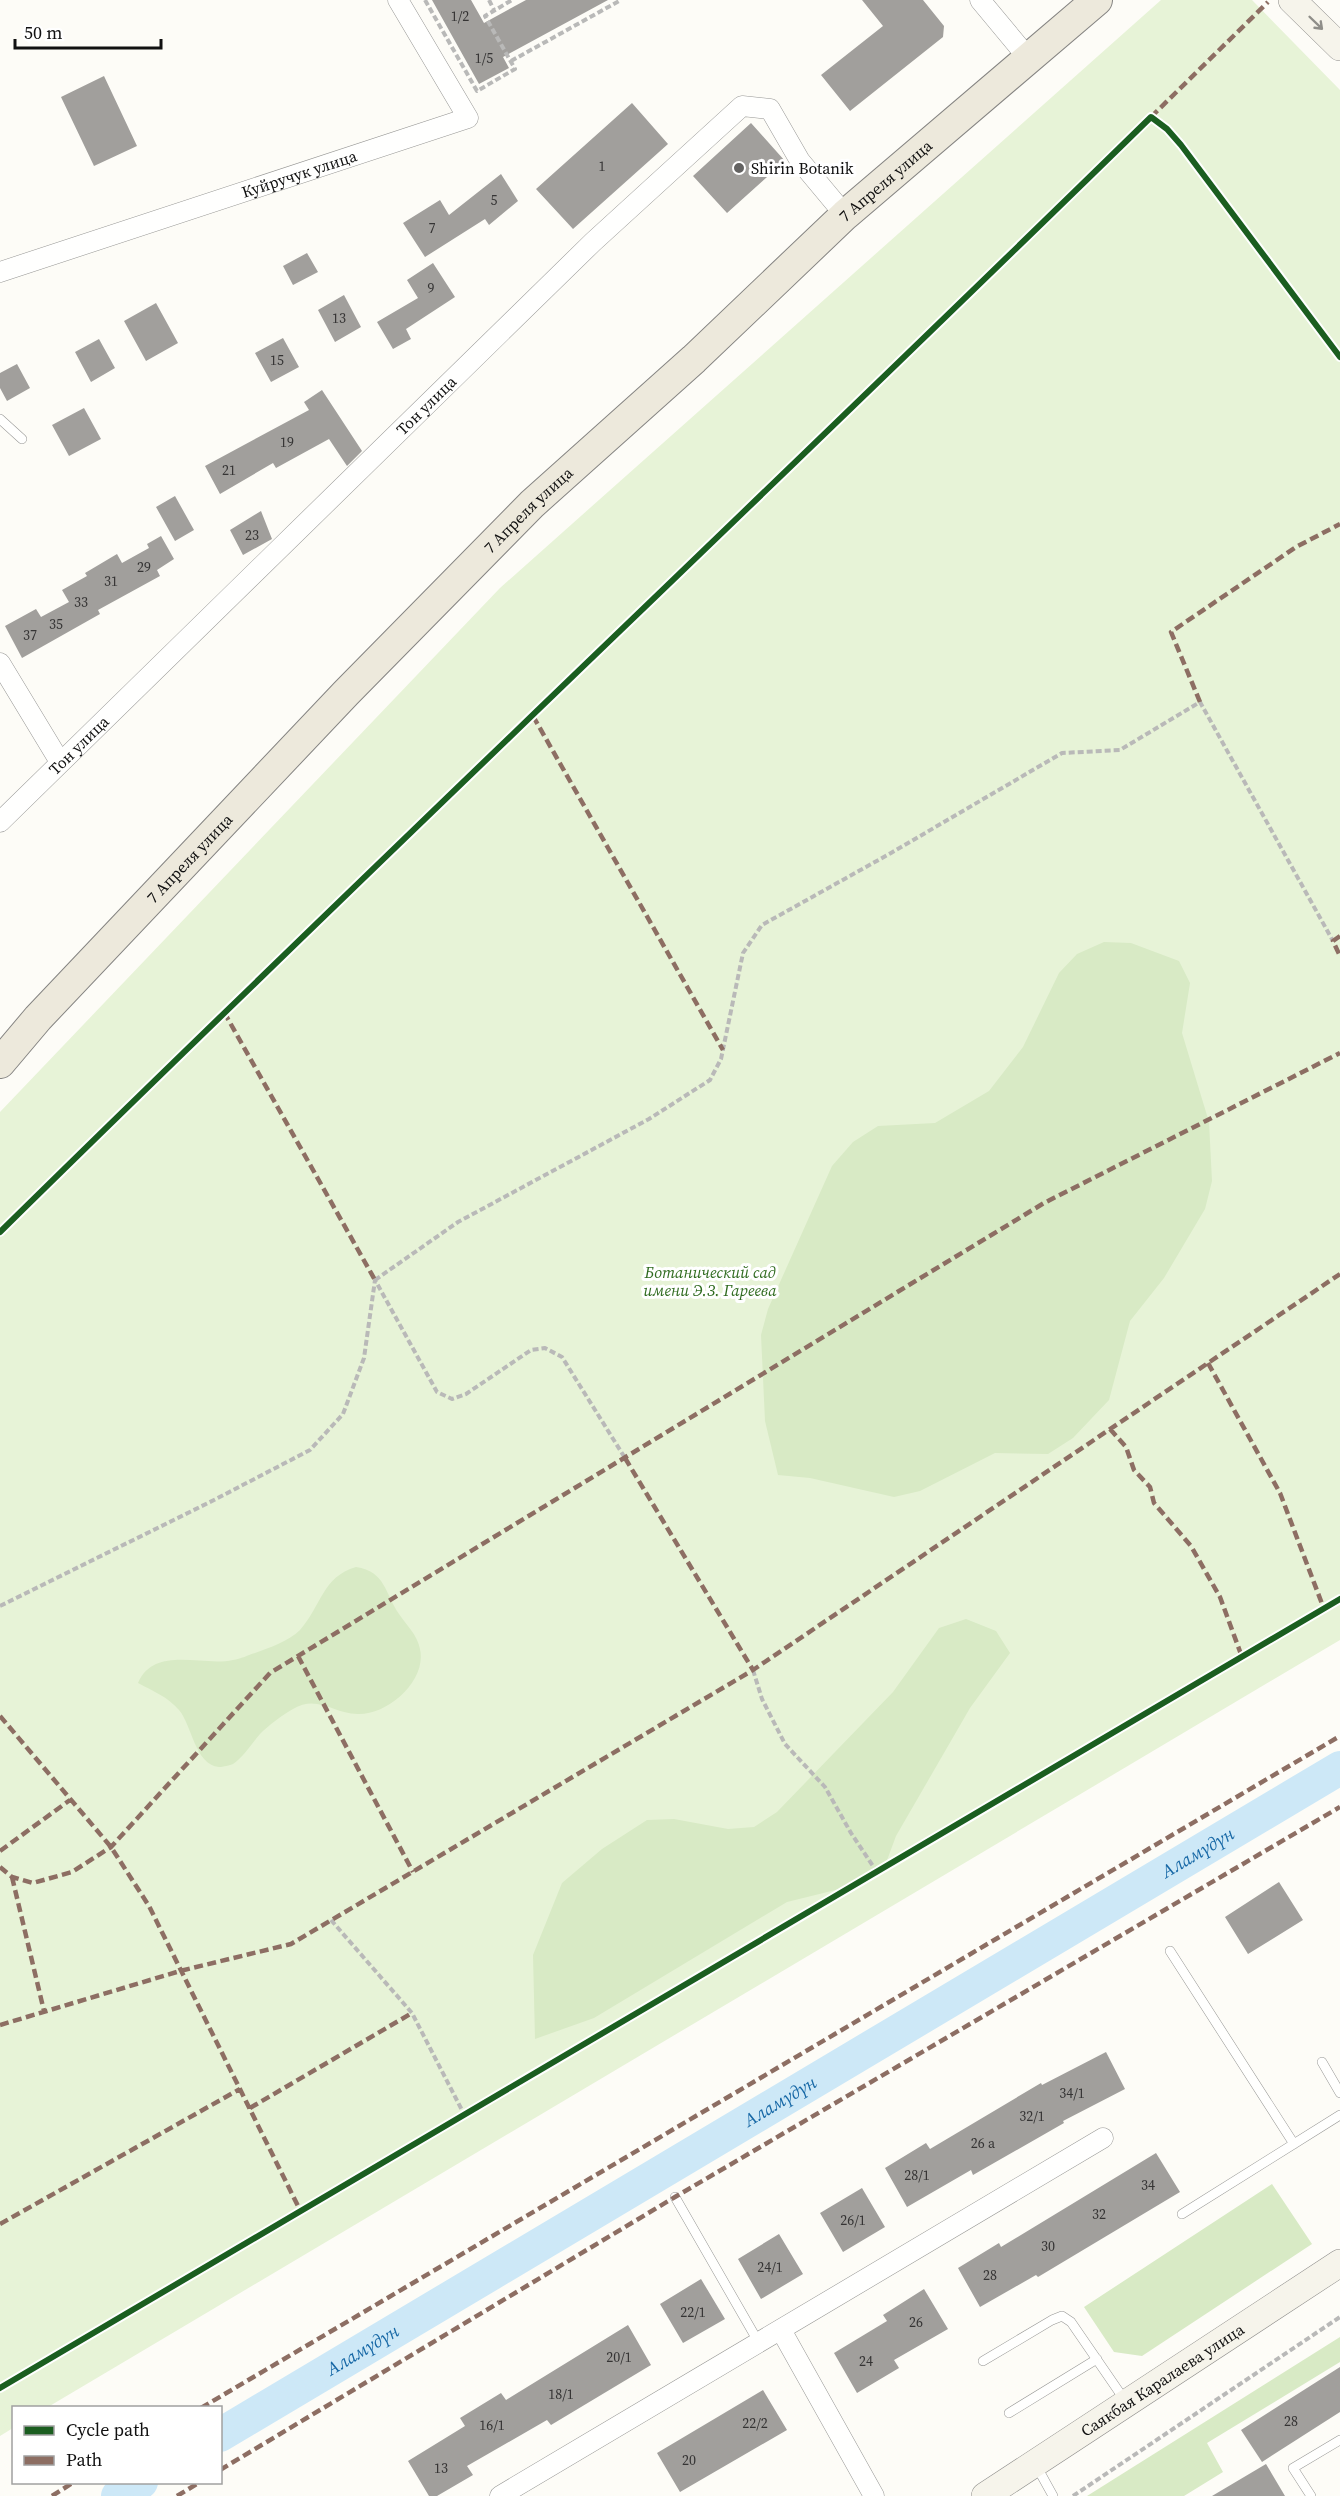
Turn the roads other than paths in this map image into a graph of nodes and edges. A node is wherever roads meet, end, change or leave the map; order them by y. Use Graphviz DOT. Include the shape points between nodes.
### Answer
graph roads {
  1 [pos="398,0"];
  2 [pos="980,0"];
  3 [pos="1097,0"];
  4 [pos="1292,0"];
  5 [pos="1340,46"];
  6 [pos="1029,59"];
  7 [pos="845,215"];
  8 [pos="0,272"];
  9 [pos="0,419"];
  10 [pos="22,439"];
  11 [pos="0,663"];
  12 [pos="60,762"];
  13 [pos="0,822"];
  14 [pos="0,1063"];
  15 [pos="1170,1952"];
  16 [pos="1322,2062"];
  17 [pos="1340,2093"];
  18 [pos="1340,2115"];
  19 [pos="1103,2139"];
  20 [pos="1294,2144"];
  21 [pos="675,2197"];
  22 [pos="1182,2214"];
  23 [pos="1340,2263"];
  24 [pos="781,2330"];
  25 [pos="759,2343"];
  26 [pos="1097,2359"];
  27 [pos="983,2361"];
  28 [pos="1127,2403"];
  29 [pos="1009,2413"];
  30 [pos="1340,2440"];
  31 [pos="1035,2463"];
  32 [pos="500,2496"];
  33 [pos="874,2496"];
  34 [pos="985,2496"];
  35 [pos="1053,2496"];
  36 [pos="1311,2496"];
  1 -- 8 [label="street, Куйручук улица" via="468,118"];
  2 -- 6 [label="street"];
  3 -- 6 [label="main road, 7 Апреля улица"];
  4 -- 5 [label="main road, one-way"];
  6 -- 7 [label="main road, 7 Апреля улица"];
  7 -- 12 [label="street, Тон улица" via="801,161 770,110 742,106 593,242"];
  7 -- 14 [label="main road, 7 Апреля улица" via="694,359 532,504 451,584 38,1018"];
  9 -- 10 [label="lane"];
  11 -- 12 [label="street"];
  12 -- 13 [label="street, Тон улица"];
  15 -- 20 [label="lane"];
  16 -- 17 [label="lane"];
  18 -- 20 [label="lane"];
  19 -- 24 [label="street"];
  20 -- 22 [label="lane"];
  21 -- 25 [label="lane"];
  23 -- 28 [label="main road, Саякбая Каралаева улица"];
  24 -- 25 [label="street"];
  24 -- 33 [label="street"];
  25 -- 32 [label="street"];
  26 -- 27 [label="lane" via="1071,2322 1062,2316"];
  26 -- 28 [label="lane"];
  26 -- 29 [label="lane"];
  28 -- 31 [label="main road, Саякбая Каралаева улица"];
  30 -- 36 [label="lane" via="1293,2468"];
  31 -- 34 [label="main road, Саякбая Каралаева улица"];
  31 -- 35 [label="lane"];
}
